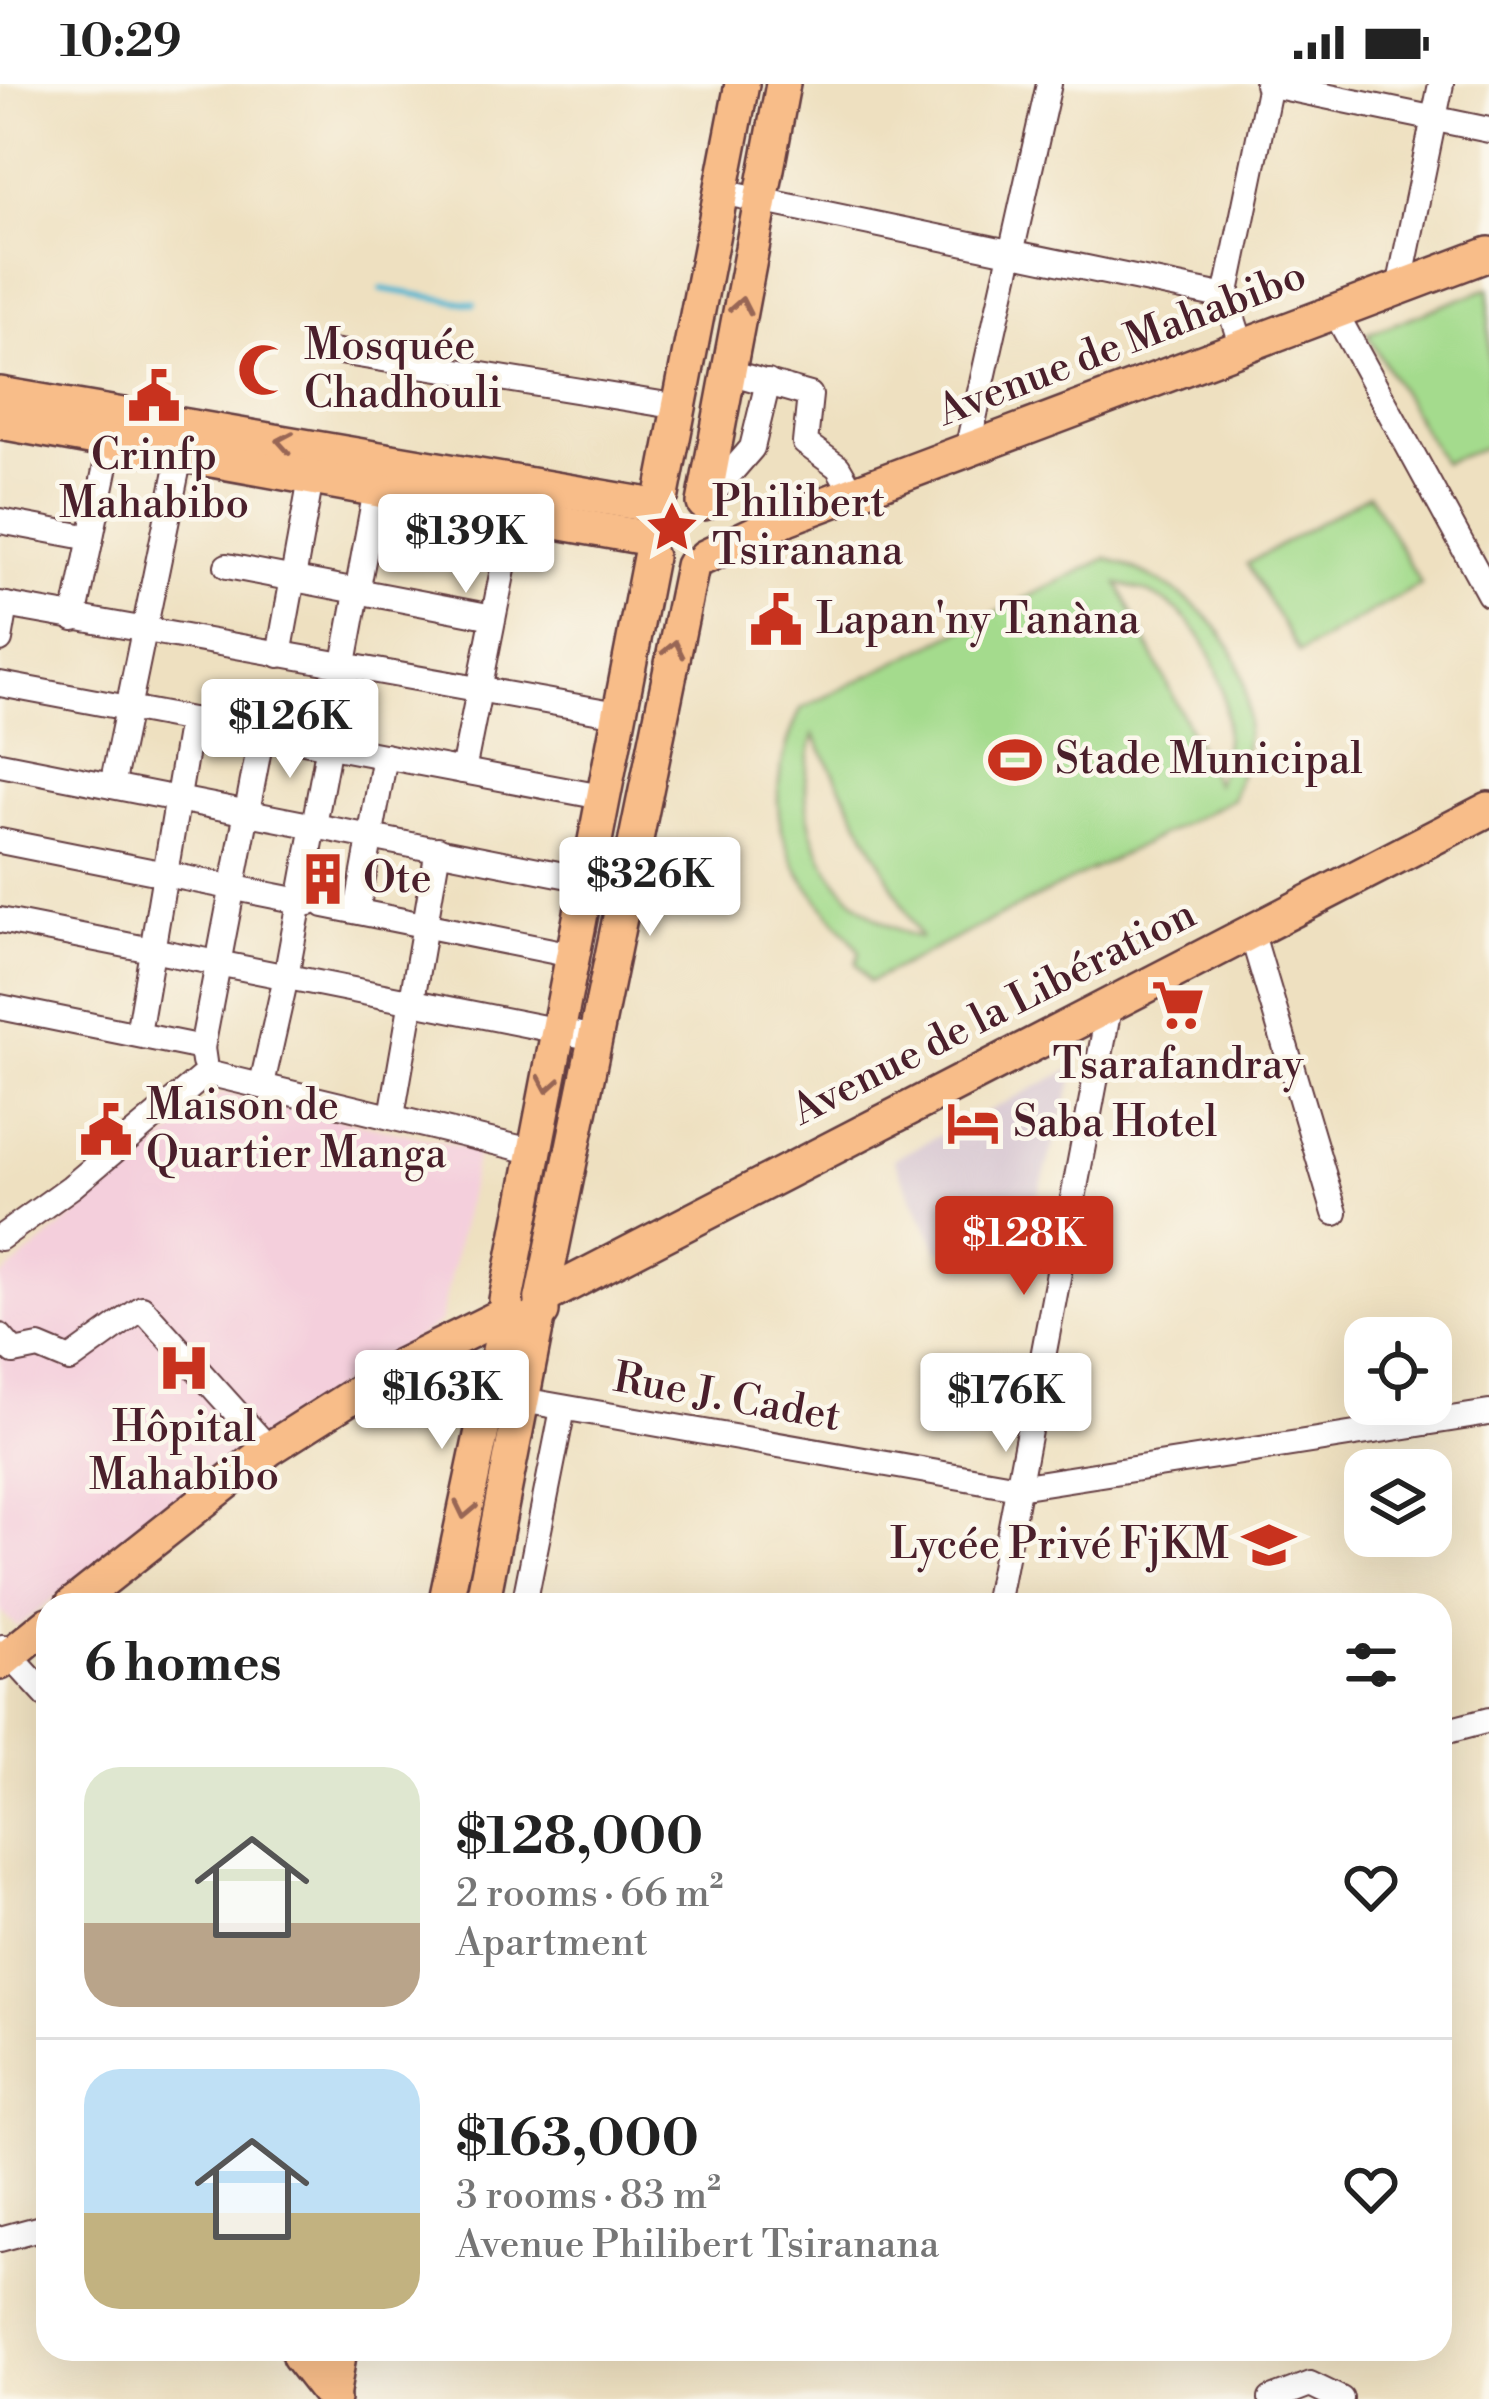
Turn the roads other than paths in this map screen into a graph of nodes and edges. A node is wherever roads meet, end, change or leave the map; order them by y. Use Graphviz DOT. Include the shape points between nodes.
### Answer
graph roads {
  1 [pos="742,84"];
  2 [pos="783,84"];
  3 [pos="1049,84"];
  4 [pos="1269,84"];
  5 [pos="1441,84"];
  6 [pos="1434,118"];
  7 [pos="1489,130"];
  8 [pos="721,192"];
  9 [pos="761,200"];
  10 [pos="1010,252"];
  11 [pos="1489,254"];
  12 [pos="1399,288"];
  13 [pos="1226,297"];
  14 [pos="1335,312"];
  15 [pos="1242,347"];
  16 [pos="326,350"];
  17 [pos="729,372"];
  18 [pos="768,382"];
  19 [pos="0,394"];
  20 [pos="680,407"];
  21 [pos="0,422"];
  22 [pos="114,428"];
  23 [pos="163,442"];
  24 [pos="968,450"];
  25 [pos="378,478"];
  26 [pos="311,479"];
  27 [pos="853,493"];
  28 [pos="708,509"];
  29 [pos="514,514"];
  30 [pos="787,518"];
  31 [pos="0,521"];
  32 [pos="650,523"];
  33 [pos="91,538"];
  34 [pos="699,561"];
  35 [pos="227,566"];
  36 [pos="292,578"];
  37 [pos="356,591"];
  38 [pos="1489,594"];
  39 [pos="3,604"];
  40 [pos="493,617"];
  41 [pos="74,619"];
  42 [pos="142,631"];
  43 [pos="0,640"];
  44 [pos="279,655"];
  45 [pos="342,666"];
  46 [pos="0,684"];
  47 [pos="478,690"];
  48 [pos="126,707"];
  49 [pos="617,719"];
  50 [pos="191,720"];
  51 [pos="657,731"];
  52 [pos="262,733"];
  53 [pos="328,746"];
  54 [pos="385,756"];
  55 [pos="0,764"];
  56 [pos="463,771"];
  57 [pos="112,786"];
  58 [pos="602,797"];
  59 [pos="177,798"];
  60 [pos="1489,809"];
  61 [pos="245,811"];
  62 [pos="312,824"];
  63 [pos="370,836"];
  64 [pos="0,842"];
  65 [pos="438,849"];
  66 [pos="164,874"];
  67 [pos="587,878"];
  68 [pos="626,887"];
  69 [pos="233,888"];
  70 [pos="311,903"];
  71 [pos="357,910"];
  72 [pos="0,920"];
  73 [pos="423,926"];
  74 [pos="1251,931"];
  75 [pos="150,950"];
  76 [pos="572,955"];
  77 [pos="219,964"];
  78 [pos="286,977"];
  79 [pos="414,1003"];
  80 [pos="1110,1003"];
  81 [pos="0,1007"];
  82 [pos="557,1031"];
  83 [pos="138,1034"];
  84 [pos="595,1038"];
  85 [pos="204,1060"];
  86 [pos="262,1084"];
  87 [pos="392,1117"];
  88 [pos="536,1152"];
  89 [pos="1335,1213"];
  90 [pos="0,1238"];
  91 [pos="524,1306"];
  92 [pos="0,1336"];
  93 [pos="522,1400"];
  94 [pos="563,1409"];
  95 [pos="1489,1413"];
  96 [pos="269,1449"];
  97 [pos="1018,1487"];
  98 [pos="87,1593"];
  99 [pos="448,1593"];
  100 [pos="484,1593"];
  101 [pos="526,1593"];
  102 [pos="998,1593"];
  103 [pos="36,1632"];
  104 [pos="3,1654"];
  105 [pos="36,1685"];
  106 [pos="1489,1720"];
  107 [pos="1452,1730"];
  108 [pos="36,2229"];
  109 [pos="0,2239"];
  110 [pos="305,2361"];
  111 [pos="338,2361"];
  112 [pos="333,2399"];
  113 [pos="1271,2399"];
  114 [pos="1341,2399"];
  1 -- 8 [label="main road"];
  2 -- 9 [label="main road"];
  3 -- 10 [label="street"];
  4 -- 6 [label="street"];
  4 -- 13 [label="street"];
  5 -- 6 [label="street"];
  6 -- 7 [label="street"];
  6 -- 12 [label="street"];
  8 -- 9 [label="street"];
  8 -- 20 [label="main road"];
  9 -- 10 [label="street"];
  17 -- 9 [label="main road, one-way"];
  10 -- 13 [label="street"];
  10 -- 24 [label="street"];
  11 -- 12 [label="main road, Avenue de Mahabibo"];
  12 -- 14 [label="main road, Avenue de Mahabibo"];
  13 -- 15 [label="street"];
  14 -- 15 [label="main road, Avenue de Mahabibo"];
  14 -- 38 [label="street"];
  15 -- 24 [label="main road, Avenue de Mahabibo"];
  16 -- 20 [label="street"];
  17 -- 18 [label="street"];
  17 -- 28 [label="main road"];
  18 -- 27 [label="street" via="810,395 805,442 838,467"];
  18 -- 28 [label="street" via="752,448"];
  19 -- 22 [label="main road"];
  20 -- 32 [label="main road"];
  21 -- 22 [label="main road"];
  22 -- 23 [label="main road"];
  22 -- 33 [label="street"];
  25 -- 23 [label="main road, one-way"];
  23 -- 26 [label="main road"];
  23 -- 42 [label="street"];
  24 -- 27 [label="main road, Avenue de Mahabibo"];
  25 -- 26 [label="main road"];
  25 -- 29 [label="main road"];
  25 -- 32 [label="main road"];
  25 -- 37 [label="street"];
  26 -- 36 [label="street"];
  27 -- 30 [label="main road, Avenue de Mahabibo"];
  28 -- 30 [label="main road"];
  28 -- 32 [label="main road" via="692,495"];
  28 -- 34 [label="main road" via="716,530"];
  29 -- 32 [label="main road"];
  29 -- 40 [label="street"];
  30 -- 34 [label="main road, Avenue de Mahabibo"];
  31 -- 33 [label="street"];
  32 -- 34 [label="main road" via="677,569"];
  32 -- 49 [label="main road"];
  33 -- 41 [label="street"];
  51 -- 34 [label="main road, one-way"];
  35 -- 36 [label="street"];
  36 -- 37 [label="street"];
  36 -- 44 [label="street"];
  37 -- 40 [label="street"];
  37 -- 45 [label="street"];
  39 -- 41 [label="street"];
  39 -- 43 [label="street"];
  40 -- 47 [label="street"];
  41 -- 42 [label="street"];
  42 -- 44 [label="street"];
  42 -- 48 [label="street"];
  44 -- 45 [label="street"];
  45 -- 47 [label="street"];
  45 -- 53 [label="street"];
  46 -- 48 [label="street"];
  47 -- 49 [label="street"];
  47 -- 56 [label="street"];
  48 -- 50 [label="street"];
  48 -- 57 [label="street"];
  49 -- 51 [label="street"];
  49 -- 58 [label="main road"];
  50 -- 52 [label="street"];
  50 -- 59 [label="street"];
  51 -- 68 [label="main road"];
  52 -- 53 [label="street"];
  52 -- 61 [label="street"];
  53 -- 54 [label="street"];
  53 -- 62 [label="street"];
  54 -- 56 [label="street"];
  54 -- 63 [label="street"];
  55 -- 57 [label="street"];
  56 -- 58 [label="street"];
  57 -- 59 [label="street"];
  58 -- 67 [label="main road"];
  59 -- 61 [label="street"];
  59 -- 66 [label="street"];
  60 -- 74 [label="main road, Avenue de la Libération"];
  61 -- 62 [label="street"];
  61 -- 69 [label="street"];
  62 -- 63 [label="street"];
  62 -- 70 [label="street"];
  63 -- 65 [label="street"];
  63 -- 71 [label="street"];
  64 -- 66 [label="street"];
  65 -- 67 [label="street"];
  65 -- 73 [label="street"];
  66 -- 69 [label="street"];
  66 -- 75 [label="street"];
  67 -- 68 [label="street"];
  67 -- 76 [label="main road"];
  68 -- 84 [label="main road"];
  69 -- 70 [label="street"];
  69 -- 77 [label="street"];
  70 -- 71 [label="street"];
  70 -- 78 [label="street"];
  71 -- 73 [label="street"];
  72 -- 75 [label="street"];
  73 -- 76 [label="street"];
  73 -- 79 [label="street"];
  74 -- 80 [label="main road, Avenue de la Libération"];
  74 -- 89 [label="street"];
  75 -- 77 [label="street"];
  75 -- 83 [label="street"];
  76 -- 82 [label="main road"];
  77 -- 78 [label="street"];
  77 -- 85 [label="street"];
  78 -- 79 [label="street"];
  78 -- 86 [label="street"];
  79 -- 82 [label="street"];
  79 -- 87 [label="street"];
  80 -- 91 [label="main road, Avenue de la Libération"];
  80 -- 97 [label="street"];
  81 -- 83 [label="street"];
  82 -- 84 [label="street"];
  82 -- 88 [label="main road, one-way"];
  83 -- 85 [label="street"];
  84 -- 91 [label="main road"];
  85 -- 86 [label="street"];
  85 -- 90 [label="street" via="71,1186"];
  86 -- 87 [label="street"];
  87 -- 88 [label="street"];
  88 -- 91 [label="main road"];
  91 -- 93 [label="main road"];
  91 -- 96 [label="main road, Avenue de la Libération" via="398,1367"];
  91 -- 99 [label="main road, one-way"];
  92 -- 96 [label="street" via="14,1352 39,1347 70,1360 142,1308"];
  93 -- 94 [label="street, Rue J. Cadet"];
  93 -- 100 [label="main road"];
  94 -- 97 [label="street, Rue J. Cadet"];
  94 -- 101 [label="street"];
  95 -- 97 [label="street, Rue J. Cadet"];
  96 -- 98 [label="main road, Avenue de la Libération"];
  97 -- 102 [label="street"];
  103 -- 104 [label="main road"];
  104 -- 105 [label="street"];
  106 -- 107 [label="street"];
  108 -- 109 [label="street"];
  110 -- 112 [label="main road"];
  111 -- 112 [label="main road"];
  113 -- 114 [label="street" via="1310,2384"];
}
